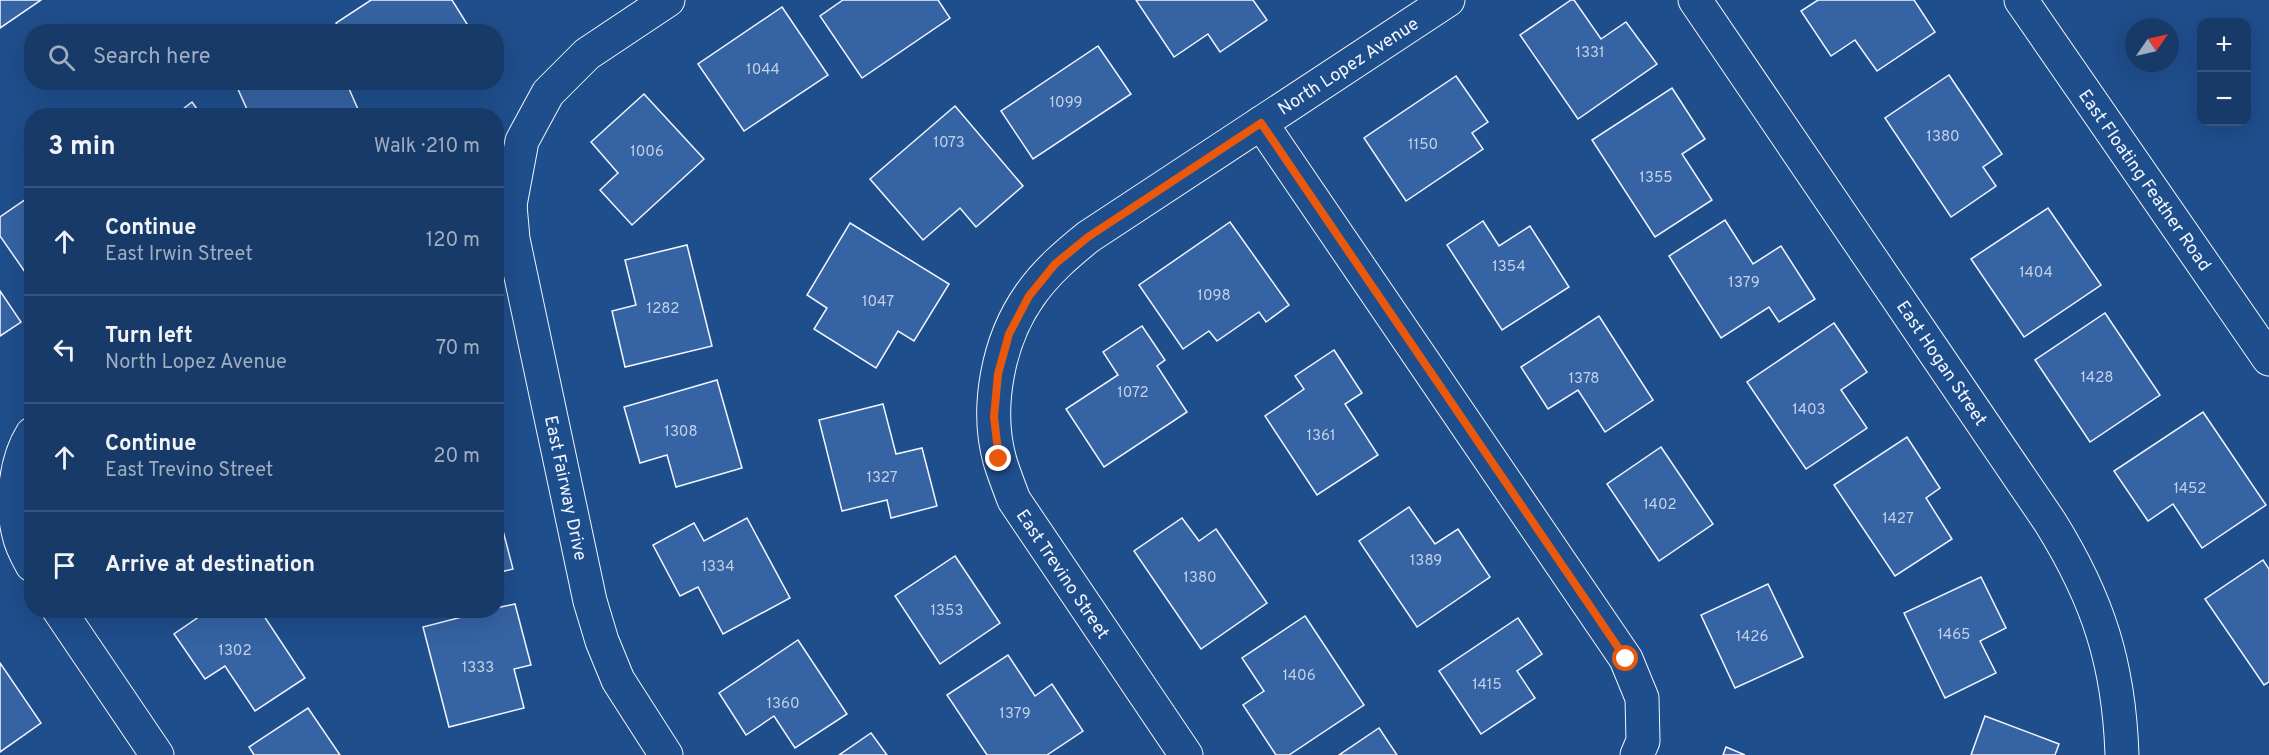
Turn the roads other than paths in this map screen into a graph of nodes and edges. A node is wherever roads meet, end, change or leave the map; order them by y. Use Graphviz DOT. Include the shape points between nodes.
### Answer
graph roads {
  1 [pos="668,0"];
  2 [pos="1448,0"];
  3 [pos="1695,0"];
  4 [pos="2020,0"];
  5 [pos="1261,123"];
  6 [pos="504,203"];
  7 [pos="504,209"];
  8 [pos="2269,359"];
  9 [pos="998,374"];
  10 [pos="24,452"];
  11 [pos="24,547"];
  12 [pos="64,618"];
  13 [pos="1640,748"];
  14 [pos="157,755"];
  15 [pos="666,755"];
  16 [pos="1186,755"];
  17 [pos="2122,755"];
  1 -- 6 [label="street, East Fairway Drive" via="587,54 548,93 522,141"];
  2 -- 5 [label="street, North Lopez Avenue"];
  3 -- 17 [label="street, East Hogan Street" via="2072,557 2105,636 2115,676"];
  4 -- 8 [label="street, East Floating Feather Road"];
  5 -- 9 [label="street, North Lopez Avenue" via="1088,237 1055,264 1029,296 1009,334"];
  5 -- 13 [label="street" via="1626,659 1642,698"];
  7 -- 15 [label="street, East Fairway Drive" via="590,601 618,680"];
  9 -- 16 [label="street, East Trevino Street" via="994,417 999,459 1014,500"];
  10 -- 11 [label="street" via="15,503"];
  12 -- 14 [label="street"];
}
